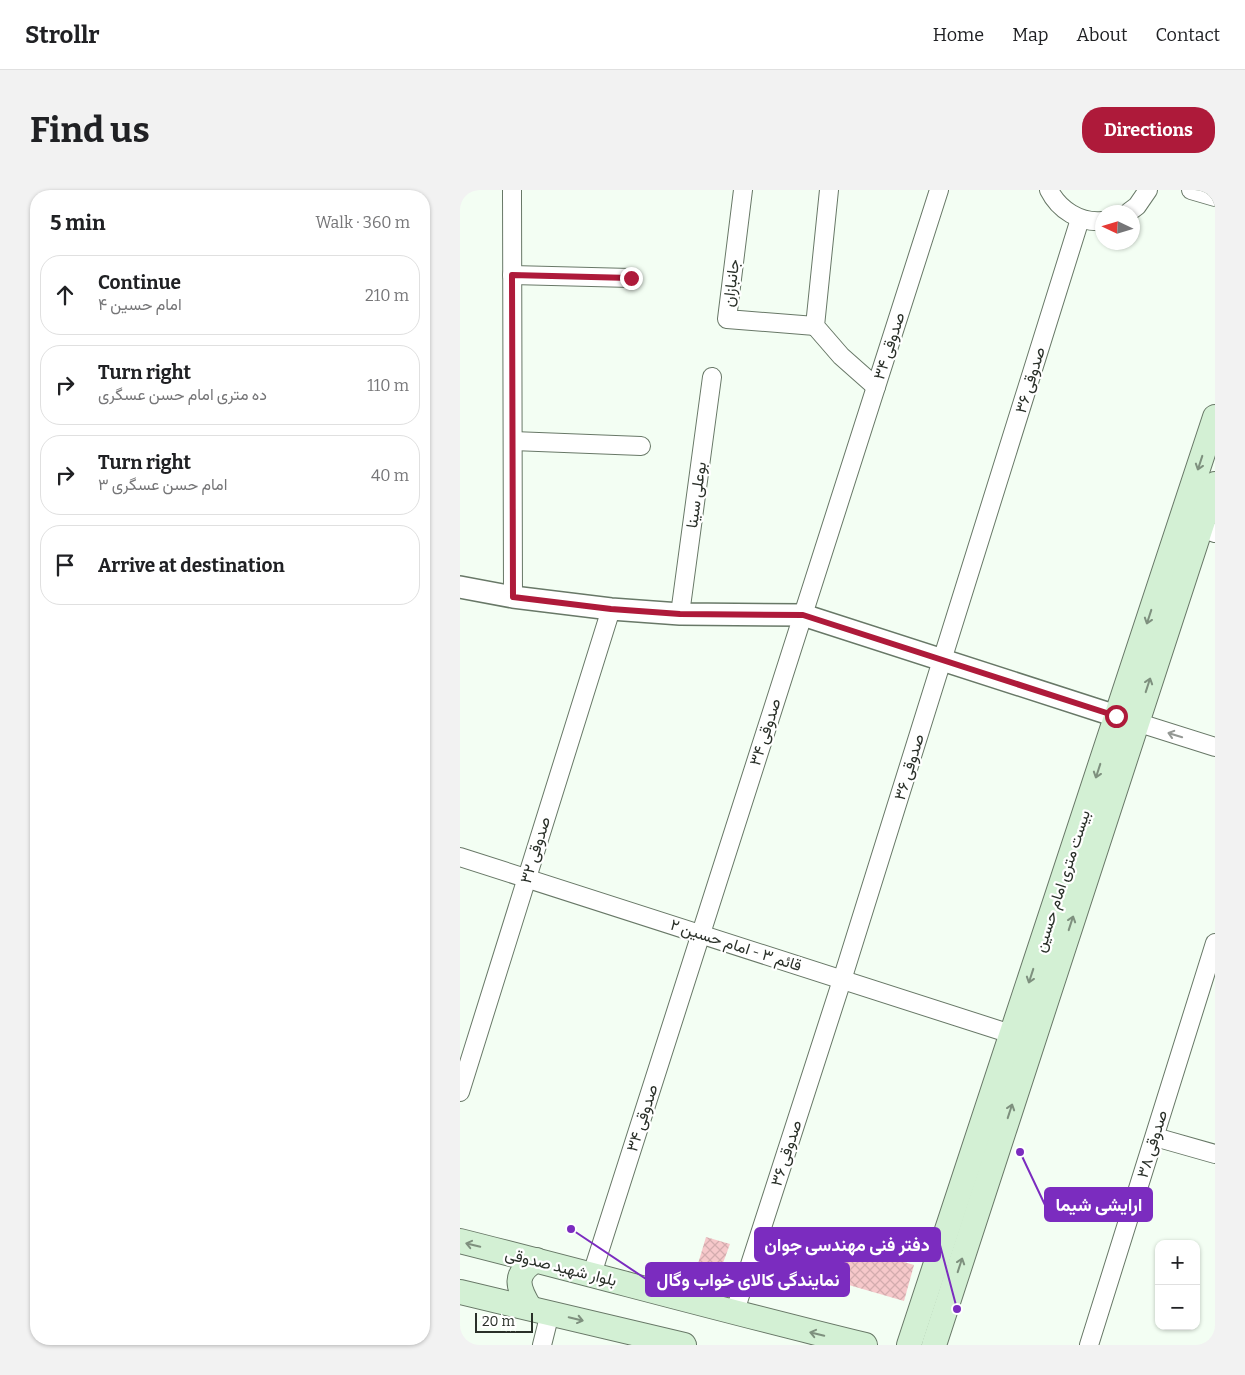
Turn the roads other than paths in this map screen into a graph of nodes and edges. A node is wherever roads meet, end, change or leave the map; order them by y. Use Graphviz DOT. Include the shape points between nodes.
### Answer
graph roads {
  1 [pos="512,190"];
  2 [pos="743,190"];
  3 [pos="829,190"];
  4 [pos="939,190"];
  5 [pos="1049,190"];
  6 [pos="1148,190"];
  7 [pos="1191,190"];
  8 [pos="1215,197"];
  9 [pos="1139,205"];
  10 [pos="1080,219"];
  11 [pos="1095,220"];
  12 [pos="512,275"];
  13 [pos="631,278"];
  14 [pos="815,326"];
  15 [pos="712,377"];
  16 [pos="876,387"];
  17 [pos="1215,417"];
  18 [pos="513,442"];
  19 [pos="641,446"];
  20 [pos="1215,484"];
  21 [pos="1208,530"];
  22 [pos="460,587"];
  23 [pos="513,597"];
  24 [pos="611,609"];
  25 [pos="680,614"];
  26 [pos="803,615"];
  27 [pos="943,659"];
  28 [pos="1126,719"];
  29 [pos="1215,747"];
  30 [pos="460,857"];
  31 [pos="526,879"];
  32 [pos="701,934"];
  33 [pos="1215,943"];
  34 [pos="842,980"];
  35 [pos="1011,1034"];
  36 [pos="460,1092"];
  37 [pos="1155,1137"];
  38 [pos="1215,1154"];
  39 [pos="460,1241"];
  40 [pos="536,1260"];
  41 [pos="592,1274"];
  42 [pos="460,1292"];
  43 [pos="540,1310"];
  44 [pos="734,1314"];
  45 [pos="542,1345"];
  46 [pos="684,1345"];
  47 [pos="864,1345"];
  48 [pos="909,1345"];
  49 [pos="934,1345"];
  50 [pos="1089,1345"];
  1 -- 12 [label="street"];
  2 -- 14 [label="street, جانبازان" via="727,319"];
  3 -- 14 [label="street"];
  4 -- 16 [label="street, صدوقی ۳۴"];
  5 -- 10 [label="street" via="1065,210"];
  6 -- 9 [label="street"];
  7 -- 8 [label="street"];
  10 -- 11 [label="street"];
  10 -- 27 [label="street, صدوقی ۳۶"];
  12 -- 13 [label="street"];
  12 -- 18 [label="street"];
  14 -- 16 [label="street" via="841,356"];
  15 -- 25 [label="street, بوعلی سینا"];
  16 -- 26 [label="street, صدوقی ۳۴"];
  17 -- 28 [label="main road, بیست متری امام حسین, one-way"];
  18 -- 19 [label="street"];
  18 -- 23 [label="street"];
  20 -- 21 [label="main road, بیست متری امام حسین"];
  28 -- 21 [label="main road, بیست متری امام حسین, one-way"];
  22 -- 23 [label="street"];
  23 -- 24 [label="street"];
  24 -- 25 [label="street"];
  24 -- 31 [label="street, صدوقی ۳۲"];
  25 -- 26 [label="street"];
  26 -- 27 [label="street"];
  26 -- 32 [label="street, صدوقی ۳۴"];
  27 -- 28 [label="street"];
  27 -- 34 [label="street, صدوقی ۳۶"];
  29 -- 28 [label="street, one-way"];
  28 -- 35 [label="main road, بیست متری امام حسین, one-way"];
  49 -- 28 [label="main road, بیست متری امام حسین, one-way"];
  30 -- 31 [label="street, قائم ۳ - امام حسین ۲"];
  31 -- 32 [label="street, قائم ۳ - امام حسین ۲"];
  31 -- 36 [label="street, صدوقی ۳۲"];
  32 -- 34 [label="street, قائم ۳ - امام حسین ۲"];
  32 -- 41 [label="street, صدوقی ۳۴"];
  33 -- 37 [label="street, صدوقی ۳۸"];
  34 -- 35 [label="street, قائم ۳ - امام حسین ۲"];
  34 -- 44 [label="street, صدوقی ۳۶"];
  35 -- 48 [label="main road, بیست متری امام حسین"];
  37 -- 38 [label="street"];
  37 -- 50 [label="street, صدوقی ۳۸"];
  40 -- 39 [label="main road, بلوار شهید صدوقی, one-way"];
  40 -- 41 [label="main road, بلوار شهید صدوقی"];
  40 -- 43 [label="main road" via="524,1268 519,1280 522,1295"];
  41 -- 44 [label="main road, بلوار شهید صدوقی"];
  42 -- 43 [label="main road"];
  43 -- 45 [label="street"];
  43 -- 46 [label="main road, one-way"];
  47 -- 44 [label="main road, بلوار شهید صدوقی, one-way"];
}
